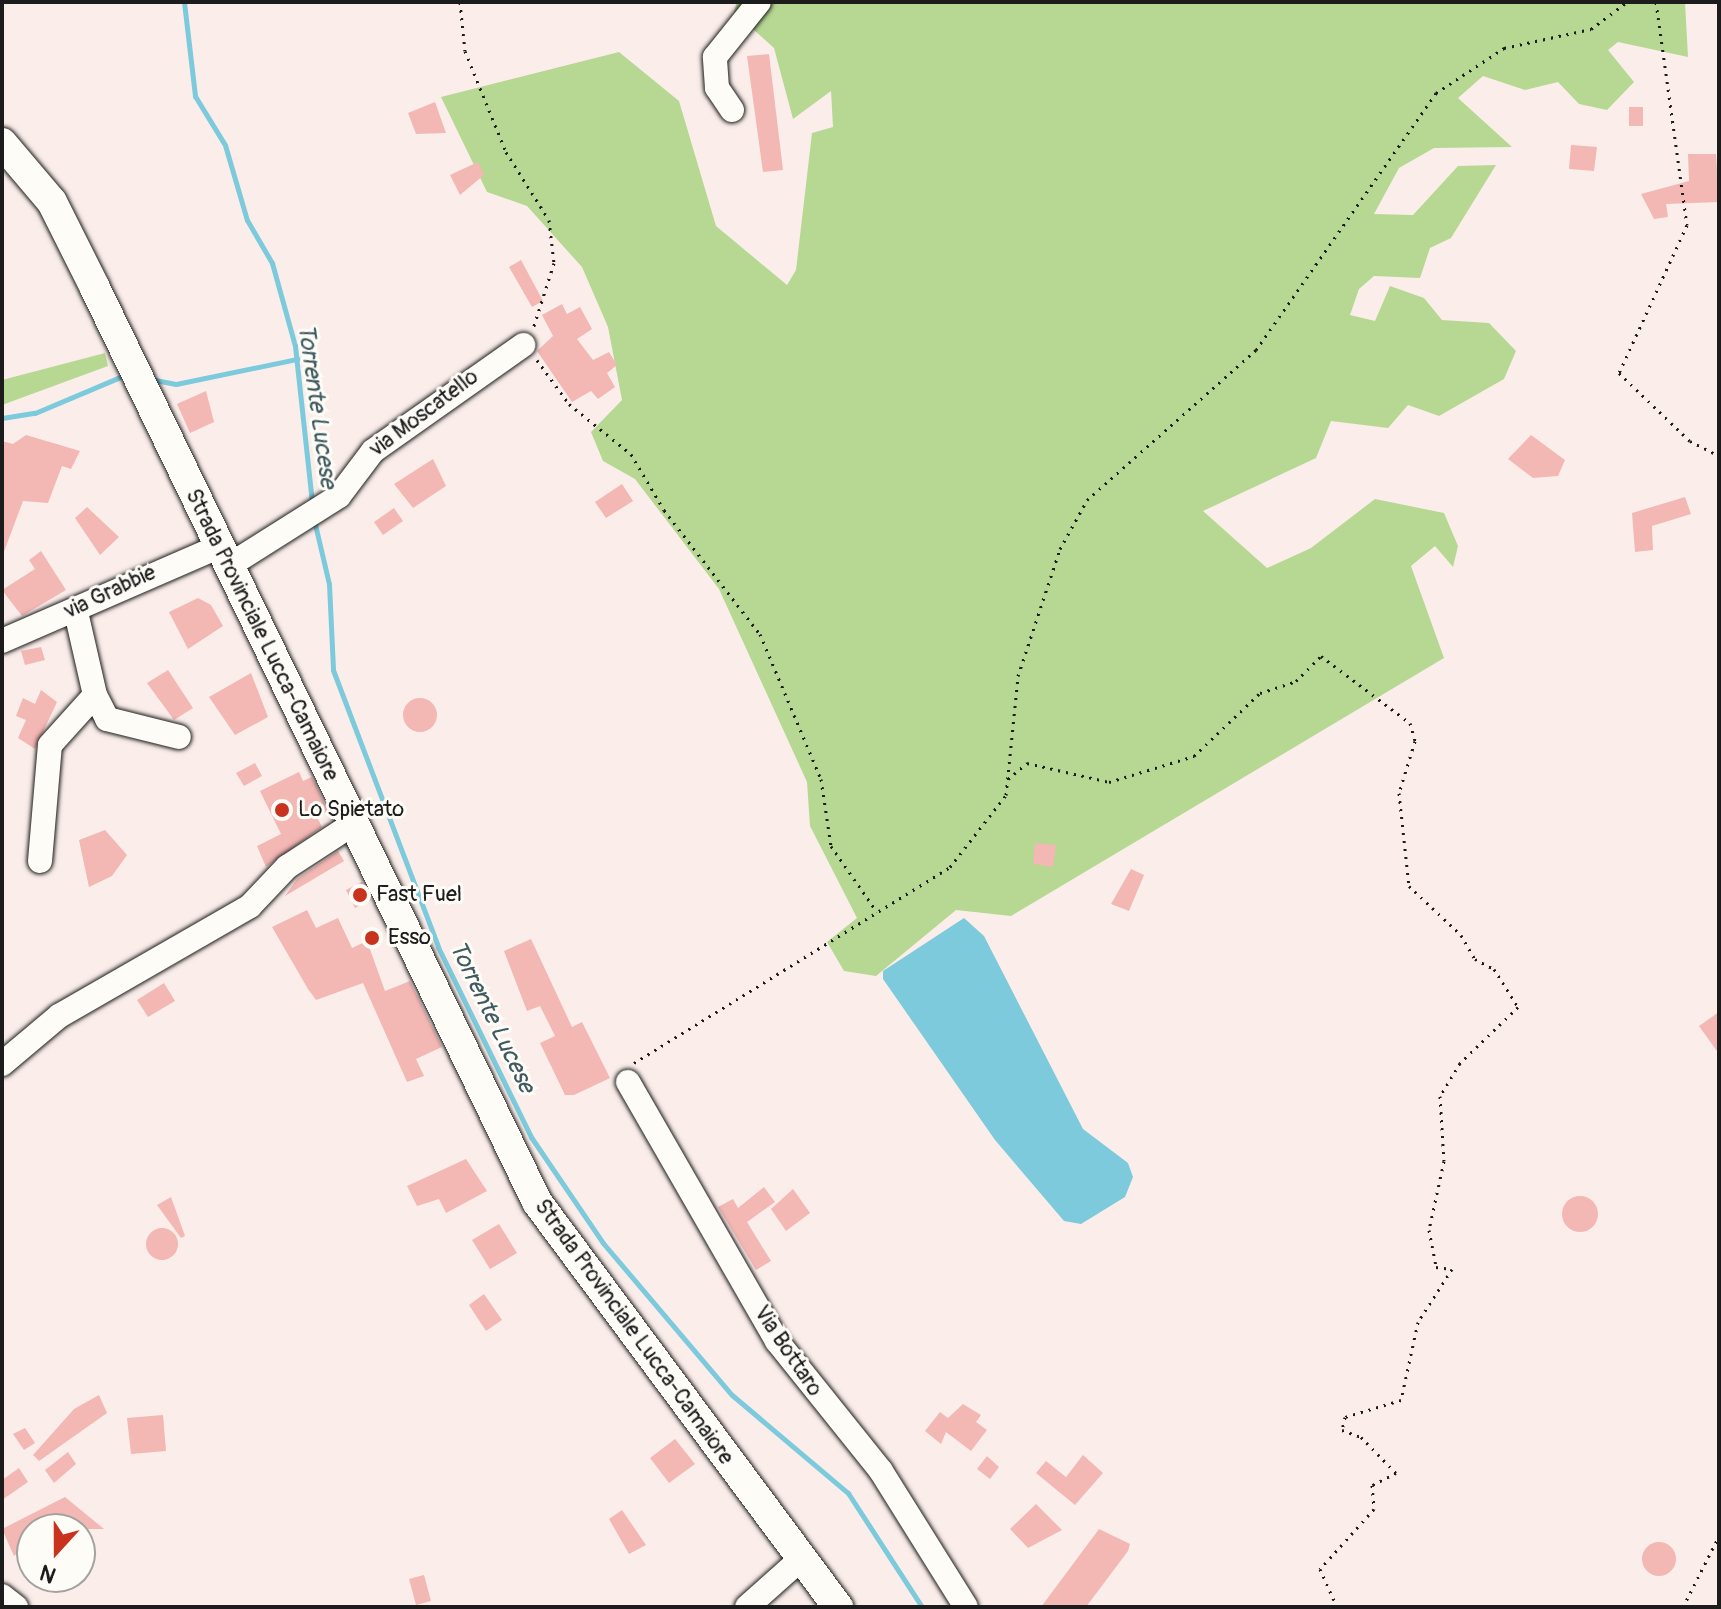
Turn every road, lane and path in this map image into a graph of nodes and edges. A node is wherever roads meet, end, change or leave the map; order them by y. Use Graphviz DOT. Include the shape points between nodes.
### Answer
graph roads {
  1 [pos="460,2"];
  2 [pos="759,2"];
  3 [pos="1627,2"];
  4 [pos="1656,2"];
  5 [pos="732,110"];
  6 [pos="2,143"];
  7 [pos="523,345"];
  8 [pos="1719,456"];
  9 [pos="225,555"];
  10 [pos="76,612"];
  11 [pos="2,641"];
  12 [pos="95,695"];
  13 [pos="179,737"];
  14 [pos="1008,779"];
  15 [pos="353,824"];
  16 [pos="40,861"];
  17 [pos="877,912"];
  18 [pos="2,1064"];
  19 [pos="628,1082"];
  20 [pos="1719,1536"];
  21 [pos="802,1558"];
  22 [pos="2,1596"];
  23 [pos="16,1607"];
  24 [pos="747,1607"];
  25 [pos="838,1607"];
  26 [pos="966,1607"];
  27 [pos="1337,1607"];
  28 [pos="1683,1607"];
  1 -- 7 [label="path" via="477,80 506,152 549,220 552,276"];
  2 -- 5 [label="street" via="715,57 717,88"];
  3 -- 14 [label="path" via="1591,29 1504,48 1436,93 1256,350 1087,500 1060,549 1018,676"];
  4 -- 8 [label="path" via="1687,225 1619,373 1690,441"];
  6 -- 9 [label="main road, Strada Provinciale Lucca-Camaiore" via="52,202"];
  7 -- 9 [label="street, via Moscatello" via="373,451 339,496"];
  7 -- 17 [label="path" via="569,404 631,454 766,645 821,779 831,846"];
  9 -- 10 [label="street, via Grabbie" via="136,578"];
  9 -- 15 [label="main road, Strada Provinciale Lucca-Camaiore"];
  10 -- 11 [label="street, via Grabbie" via="27,625"];
  10 -- 12 [label="street"];
  12 -- 13 [label="street" via="107,719"];
  12 -- 16 [label="street" via="50,745"];
  14 -- 17 [label="path" via="1006,795 950,867"];
  14 -- 27 [label="path" via="1027,763 1109,782 1194,756 1260,693 1296,681 1321,656 1410,723 1415,741 1399,793 1409,886 1461,935 1475,959 1494,969 1518,1007 1460,1063 1440,1096 1444,1161 1429,1230 1436,1267 1452,1269 1418,1322 1401,1400 1345,1417 1342,1430 1361,1437 1396,1473 1394,1481 1372,1485 1374,1509 1320,1569"];
  15 -- 18 [label="street" via="287,867 250,906 59,1016"];
  15 -- 21 [label="main road, Strada Provinciale Lucca-Camaiore" via="537,1202"];
  17 -- 19 [label="path" via="646,1049 630,1068"];
  19 -- 26 [label="street, Via Bottaro" via="777,1341 881,1471"];
  20 -- 28 [label="path"];
  21 -- 24 [label="street"];
  21 -- 25 [label="main road, Strada Provinciale Lucca-Camaiore"];
  22 -- 23 [label="street"];
}
